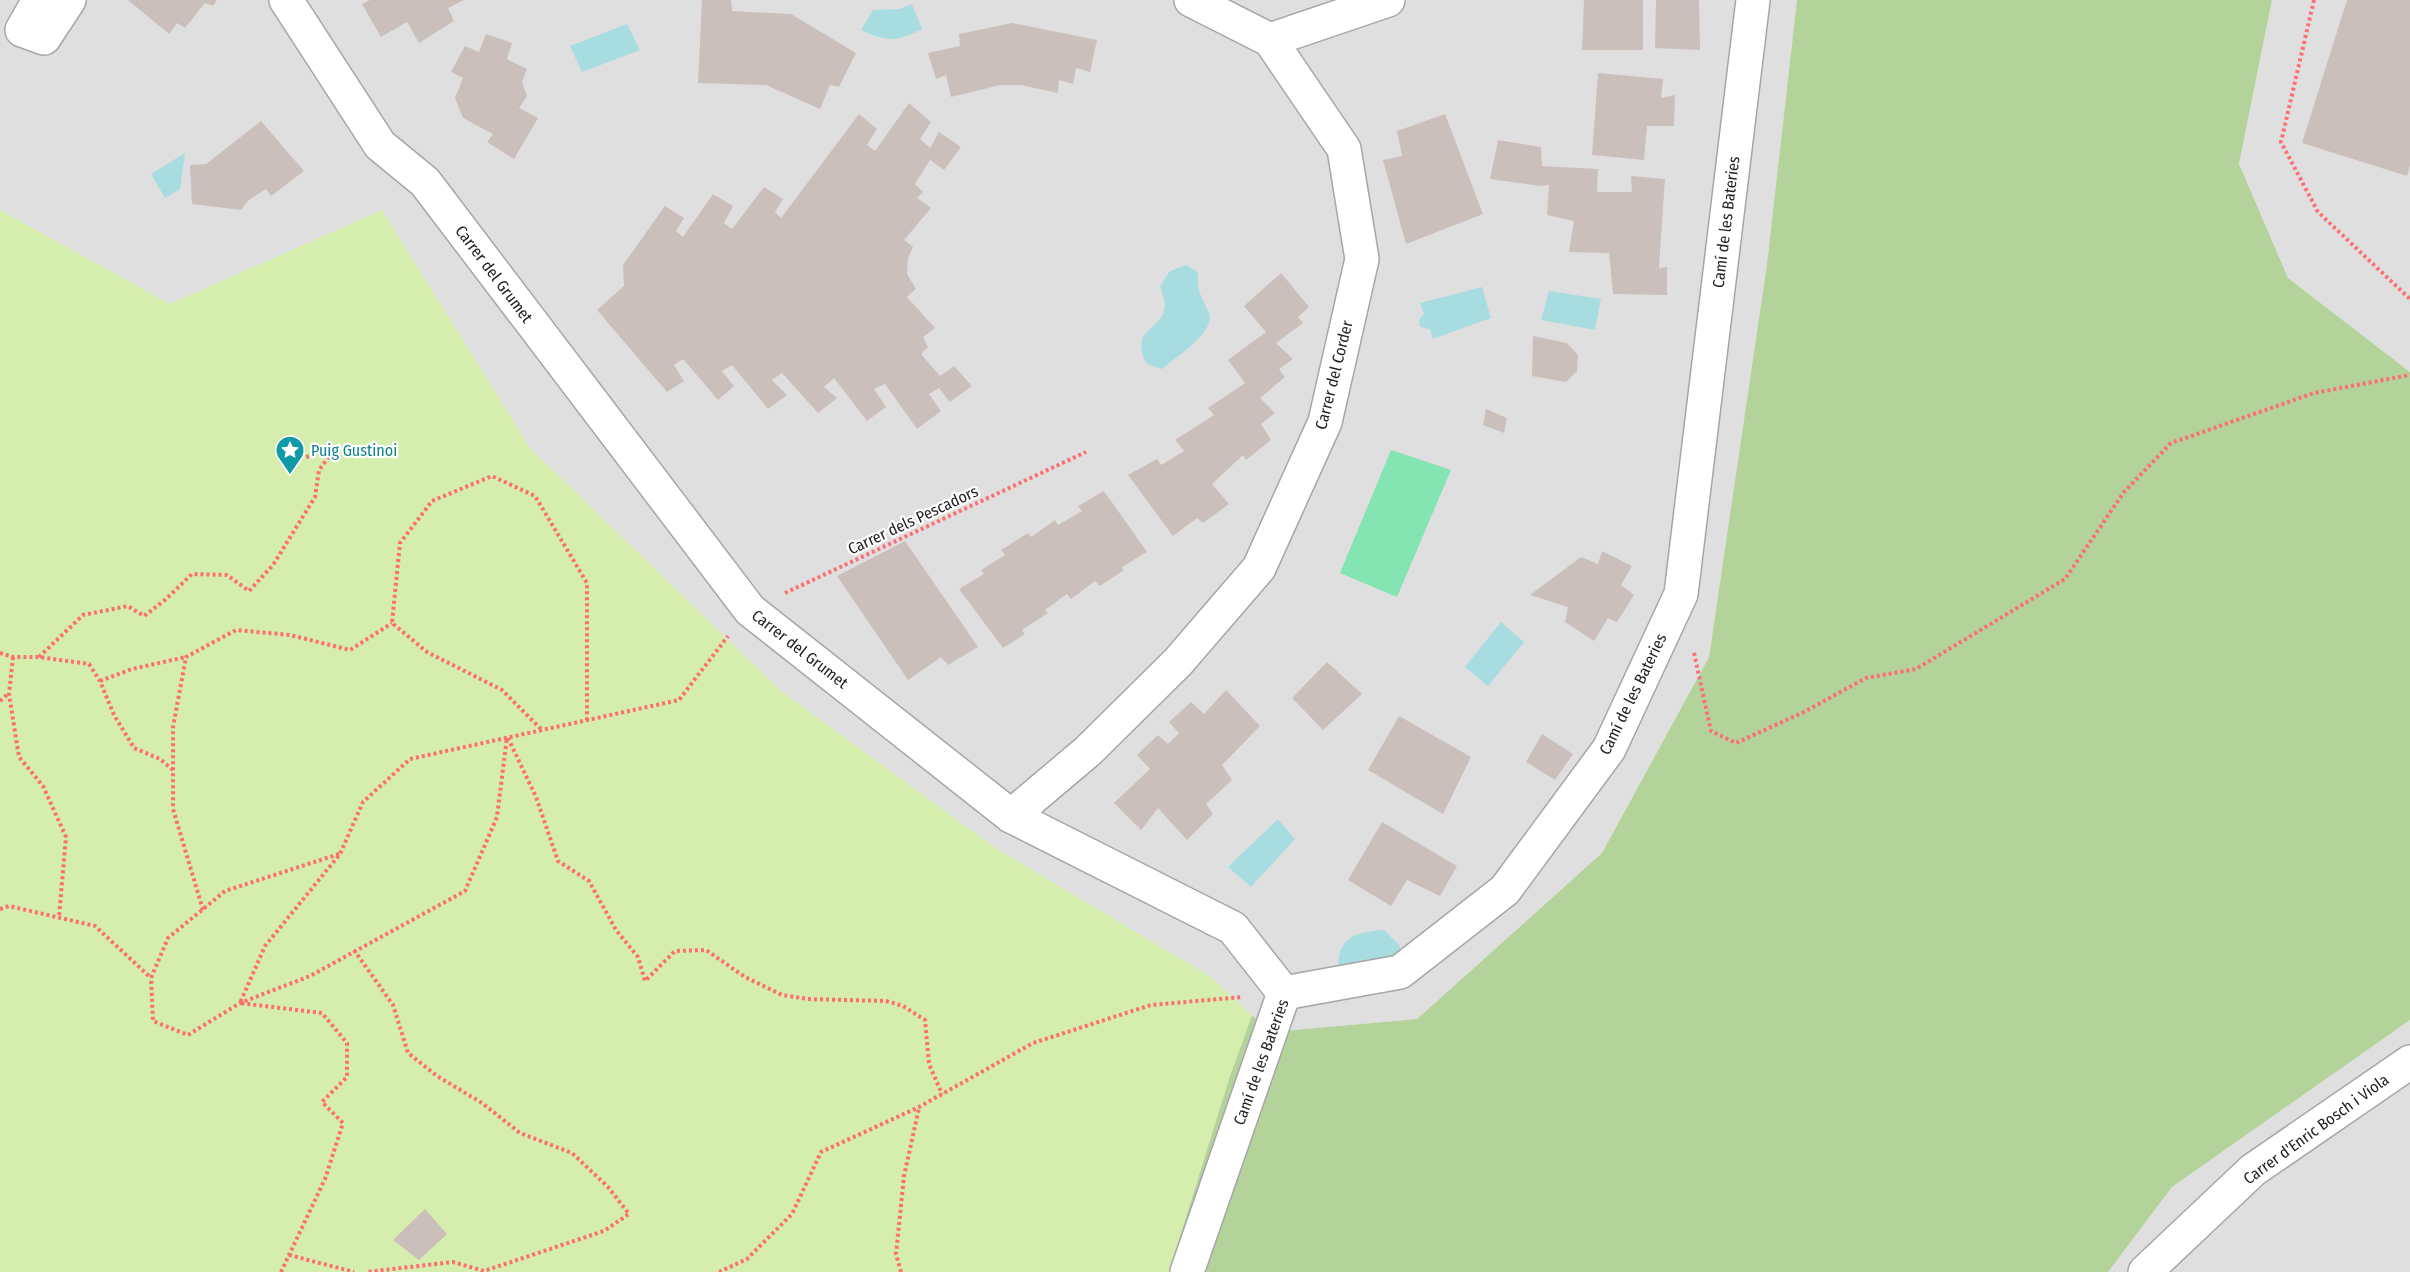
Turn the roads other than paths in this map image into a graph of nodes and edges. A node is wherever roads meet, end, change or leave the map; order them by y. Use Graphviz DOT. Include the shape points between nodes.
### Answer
graph roads {
  1 [pos="39,0"];
  2 [pos="69,0"];
  3 [pos="286,0"];
  4 [pos="314,0"];
  5 [pos="1191,0"];
  6 [pos="1388,0"];
  7 [pos="1753,0"];
  8 [pos="1270,40"];
  9 [pos="425,182"];
  10 [pos="1011,816"];
  11 [pos="1284,993"];
  12 [pos="2410,1062"];
  13 [pos="1187,1272"];
  14 [pos="2145,1272"];
  1 -- 2 [label="street" via="22,30 44,38"];
  3 -- 9 [label="street, Carrer del Grumet" via="380,145"];
  4 -- 9 [label="street, Carrer del Grumet" via="413,155"];
  5 -- 8 [label="street, Carrer del Corder"];
  6 -- 8 [label="street"];
  7 -- 11 [label="street, Camí de les Bateries" via="1681,594 1609,749 1505,890 1400,972"];
  8 -- 10 [label="street, Carrer del Corder" via="1344,149 1362,259 1325,422 1258,568 1178,662 1088,751"];
  9 -- 10 [label="street, Carrer del Grumet" via="750,610"];
  10 -- 11 [label="street, Carrer del Grumet" via="1233,928"];
  11 -- 13 [label="street, Camí de les Bateries"];
  12 -- 14 [label="street, Carrer d'Enric Bosch i Viola" via="2253,1170"];
}
